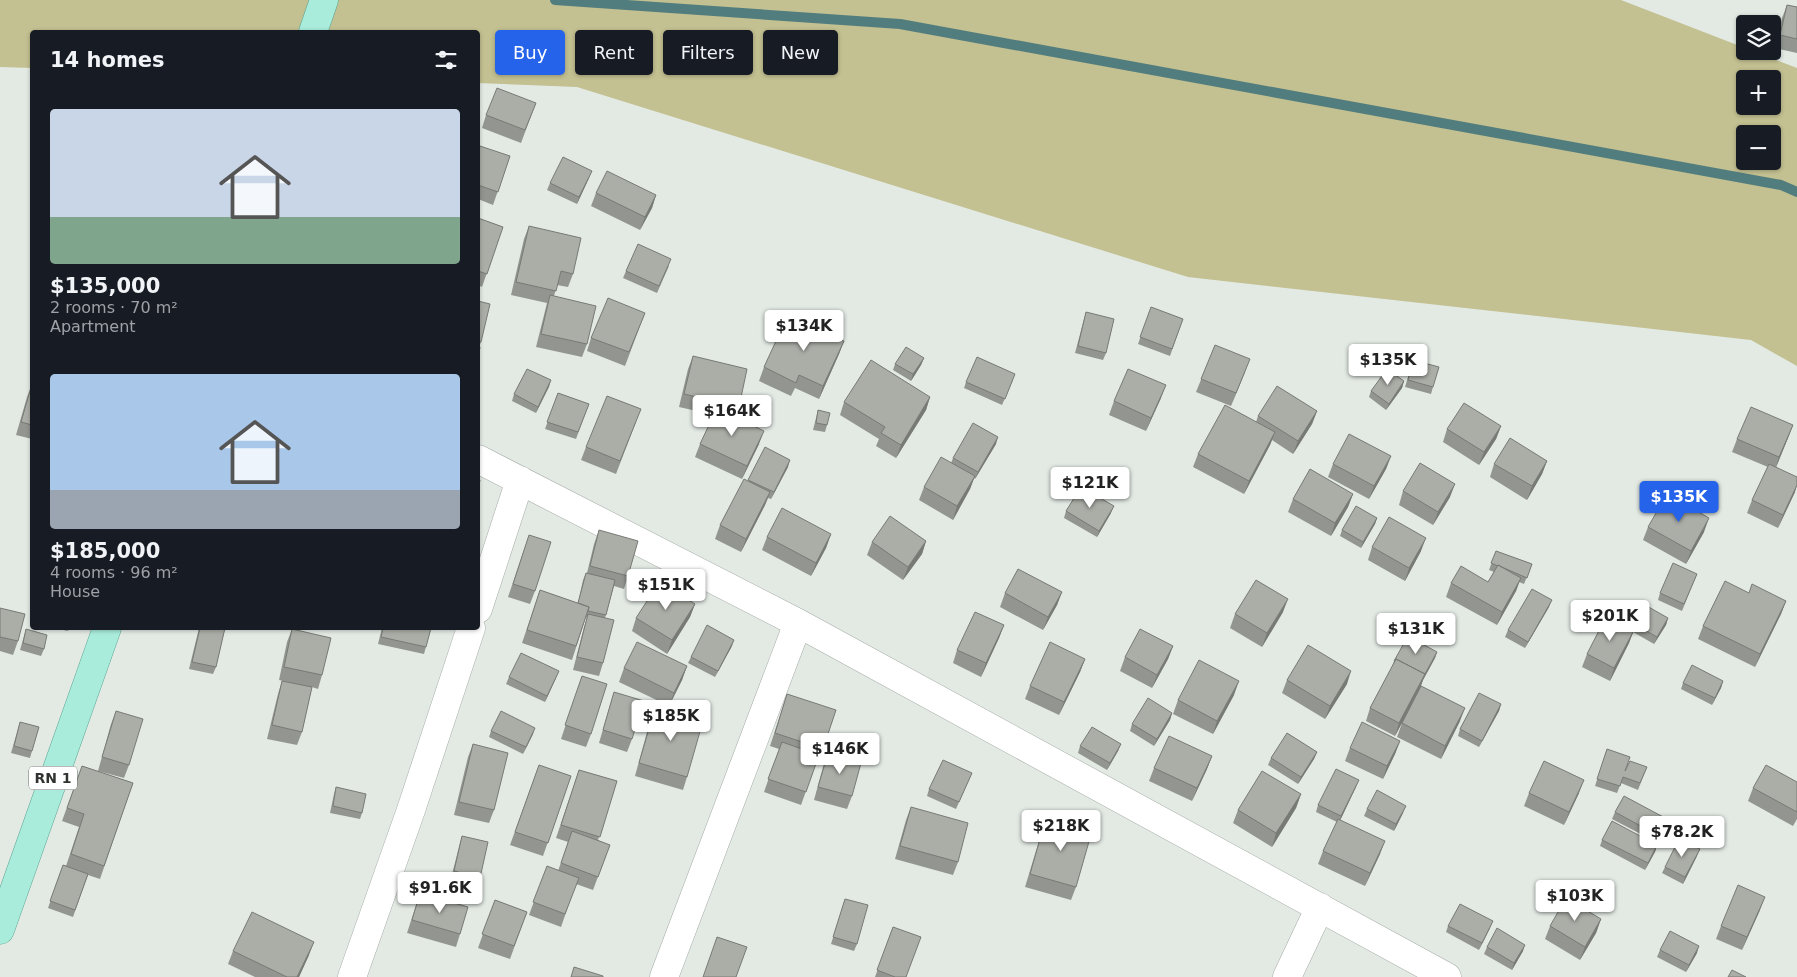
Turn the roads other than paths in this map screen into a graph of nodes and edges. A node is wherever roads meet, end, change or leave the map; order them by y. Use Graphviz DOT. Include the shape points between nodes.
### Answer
graph roads {
  1 [pos="324,0"];
  2 [pos="314,30"];
  3 [pos="480,461"];
  4 [pos="520,480"];
  5 [pos="480,603"];
  6 [pos="798,623"];
  7 [pos="106,630"];
  8 [pos="470,630"];
  9 [pos="1320,907"];
  10 [pos="0,930"];
  11 [pos="352,977"];
  12 [pos="664,977"];
  13 [pos="1287,977"];
  14 [pos="1447,977"];
  1 -- 2 [label="main road"];
  3 -- 4 [label="street"];
  4 -- 5 [label="street"];
  4 -- 6 [label="street"];
  6 -- 9 [label="street"];
  6 -- 12 [label="street"];
  7 -- 10 [label="main road, RN 1"];
  8 -- 11 [label="street"];
  9 -- 13 [label="street"];
  9 -- 14 [label="street"];
}
